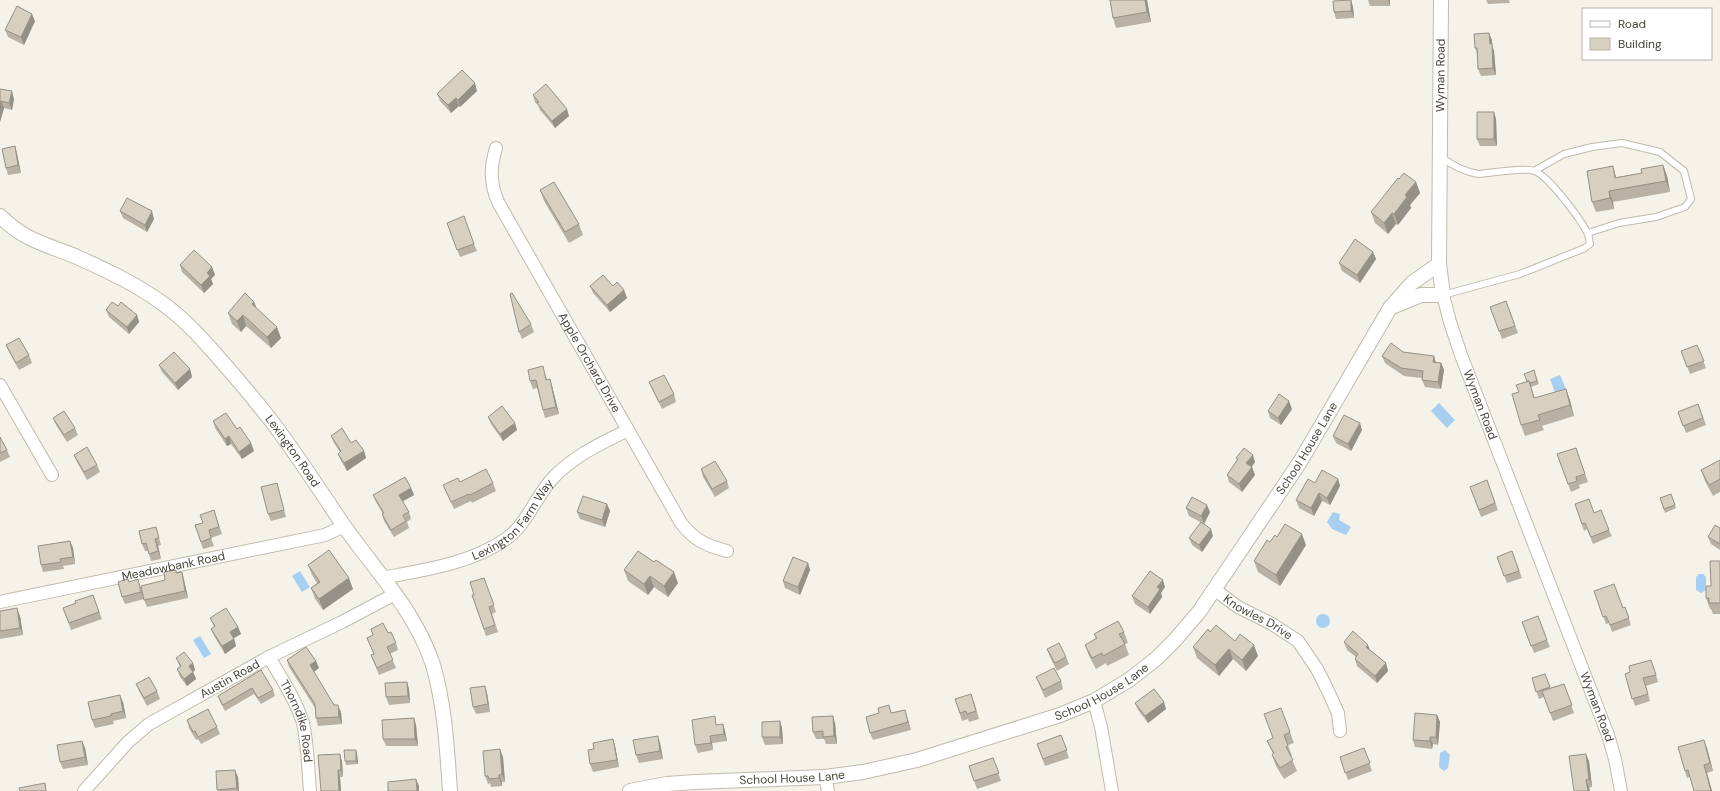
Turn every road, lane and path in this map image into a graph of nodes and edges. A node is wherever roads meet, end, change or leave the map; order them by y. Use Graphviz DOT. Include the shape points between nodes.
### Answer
graph roads {
  1 [pos="1441,0"];
  2 [pos="496,148"];
  3 [pos="1439,156"];
  4 [pos="1534,171"];
  5 [pos="0,216"];
  6 [pos="0,232"];
  7 [pos="1588,233"];
  8 [pos="23,235"];
  9 [pos="1439,264"];
  10 [pos="1443,295"];
  11 [pos="1390,308"];
  12 [pos="0,385"];
  13 [pos="628,430"];
  14 [pos="52,475"];
  15 [pos="344,526"];
  16 [pos="727,551"];
  17 [pos="382,578"];
  18 [pos="1215,590"];
  19 [pos="395,594"];
  20 [pos="0,602"];
  21 [pos="269,657"];
  22 [pos="1094,701"];
  23 [pos="1340,731"];
  24 [pos="825,777"];
  25 [pos="84,791"];
  26 [pos="310,791"];
  27 [pos="450,791"];
  28 [pos="630,791"];
  29 [pos="828,791"];
  30 [pos="1112,791"];
  31 [pos="1622,791"];
  1 -- 3 [label="street, Wyman Road"];
  2 -- 13 [label="street, Apple Orchard Drive" via="491,174 498,202"];
  3 -- 4 [label="lane" via="1455,167 1479,174"];
  3 -- 9 [label="street, Wyman Road"];
  4 -- 7 [label="lane" via="1553,185"];
  4 -- 7 [label="lane" via="1564,154 1622,143 1660,152 1684,171 1691,199 1685,207 1656,217 1619,223"];
  5 -- 8 [label="street, Lexington Road"];
  6 -- 8 [label="street"];
  7 -- 10 [label="lane" via="1590,244 1585,248 1520,274"];
  8 -- 15 [label="street, Lexington Road" via="126,280 147,292 181,318 263,409"];
  9 -- 10 [label="street, Wyman Road"];
  9 -- 11 [label="street, School House Lane" via="1412,283"];
  10 -- 11 [label="street" via="1421,295"];
  10 -- 31 [label="street, Wyman Road" via="1461,355 1608,735"];
  11 -- 18 [label="street, School House Lane" via="1300,462"];
  12 -- 14 [label="street"];
  13 -- 16 [label="street, Apple Orchard Drive" via="689,533 699,541"];
  13 -- 17 [label="street, Lexington Farm Way" via="588,450 562,469 542,492 519,527 507,539 492,548 456,562"];
  15 -- 17 [label="street, Lexington Road"];
  15 -- 20 [label="street, Meadowbank Road" via="325,535"];
  17 -- 19 [label="street, Lexington Road"];
  18 -- 22 [label="street, School House Lane" via="1187,626 1157,658 1130,680"];
  18 -- 23 [label="street, Knowles Drive" via="1238,607 1298,641 1328,691 1338,713"];
  19 -- 21 [label="street, Austin Road"];
  19 -- 27 [label="street, Lexington Road" via="417,629 433,664 445,727"];
  21 -- 25 [label="street, Austin Road" via="140,730"];
  21 -- 26 [label="street, Thorndike Road" via="293,699 302,723"];
  22 -- 24 [label="street, School House Lane" via="1060,715 917,760"];
  22 -- 30 [label="street"];
  24 -- 28 [label="street, School House Lane" via="667,784"];
  24 -- 29 [label="street"];
}
